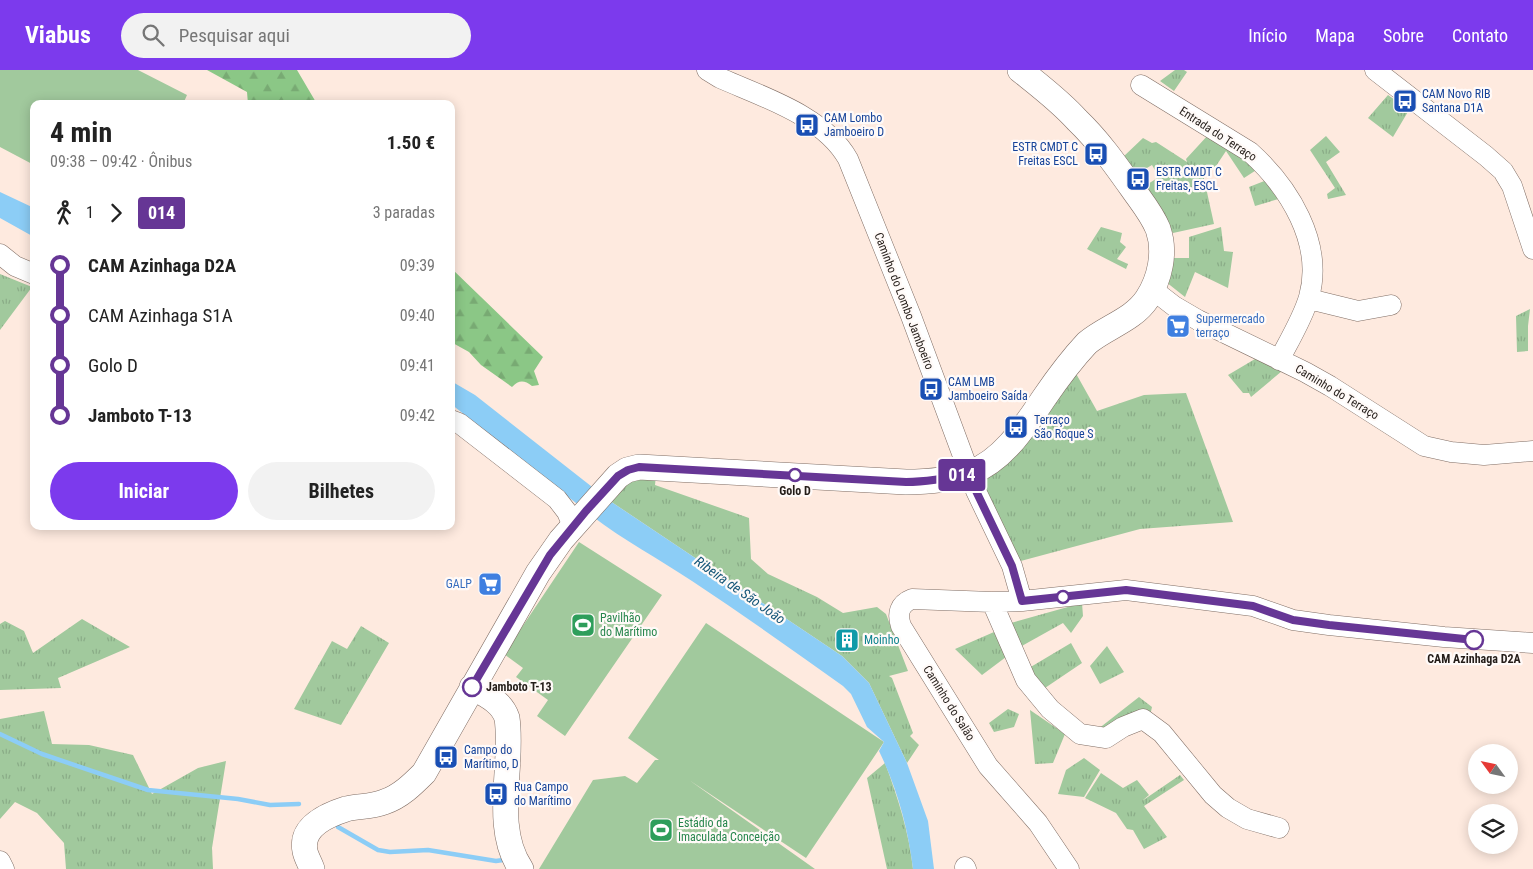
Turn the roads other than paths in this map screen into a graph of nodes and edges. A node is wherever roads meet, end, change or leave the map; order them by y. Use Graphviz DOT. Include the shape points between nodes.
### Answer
graph roads {
  1 [pos="707,70"];
  2 [pos="1020,70"];
  3 [pos="1375,70"];
  4 [pos="1141,86"];
  5 [pos="1533,249"];
  6 [pos="0,254"];
  7 [pos="30,272"];
  8 [pos="1152,289"];
  9 [pos="1309,299"];
  10 [pos="1391,305"];
  11 [pos="1279,360"];
  12 [pos="455,422"];
  13 [pos="1533,451"];
  14 [pos="970,473"];
  15 [pos="580,519"];
  16 [pos="1022,601"];
  17 [pos="992,602"];
  18 [pos="1533,643"];
  19 [pos="472,687"];
  20 [pos="1278,828"];
  21 [pos="0,861"];
  22 [pos="4,869"];
  23 [pos="312,869"];
  24 [pos="521,869"];
  25 [pos="1069,869"];
  1 -- 14 [label="street, Caminho do Lombo Jamboeiro" via="803,116 843,150 911,316"];
  2 -- 8 [label="main road" via="1094,137 1152,216 1159,230 1161,245 1160,267"];
  3 -- 5 [label="street" via="1503,171 1512,186"];
  4 -- 9 [label="street, Entrada do Terraço" via="1250,152 1265,165 1298,212 1309,242 1313,267"];
  6 -- 7 [label="street"];
  8 -- 11 [label="street, Caminho do Terraço" via="1198,320"];
  8 -- 14 [label="main road" via="1130,316 1086,343 1012,442"];
  9 -- 10 [label="street" via="1358,311"];
  9 -- 11 [label="street, Entrada do Terraço"];
  11 -- 13 [label="street, Caminho do Terraço" via="1330,386 1424,446 1484,454"];
  12 -- 15 [label="street"];
  14 -- 15 [label="main road" via="906,482 639,467 618,476"];
  14 -- 16 [label="street, Caminho do Lombo Jamboeiro" via="1012,566"];
  15 -- 19 [label="main road" via="538,573"];
  16 -- 17 [label="street"];
  16 -- 18 [label="street" via="1126,590 1253,606 1293,620 1329,625 1444,638"];
  17 -- 20 [label="street" via="1026,680 1050,708 1080,734 1106,738 1142,719 1162,733 1213,795 1228,808 1247,819"];
  17 -- 25 [label="street, Caminho do Salão" via="912,598 902,606 898,618 988,766 1038,823"];
  19 -- 23 [label="main road" via="424,773 409,788 384,802 346,809 321,820 308,831 304,847"];
  19 -- 24 [label="main road" via="498,704 507,718 507,825 511,850"];
  21 -- 22 [label="street"];
}
